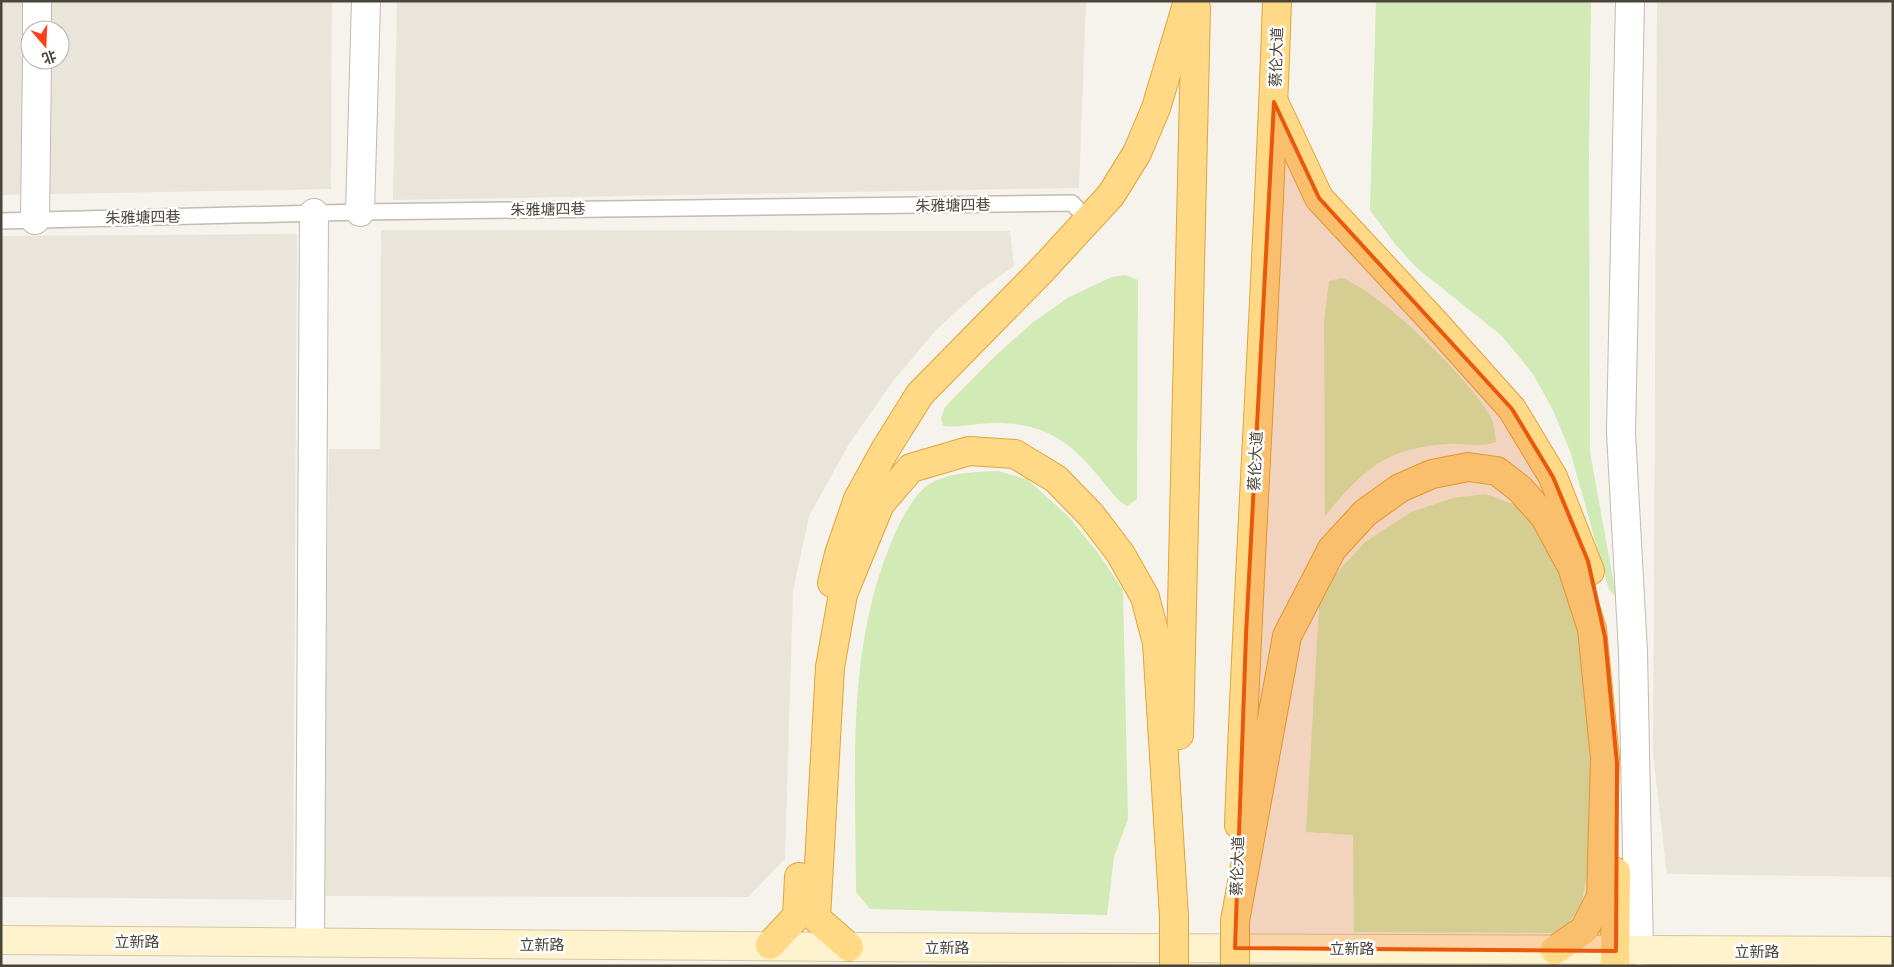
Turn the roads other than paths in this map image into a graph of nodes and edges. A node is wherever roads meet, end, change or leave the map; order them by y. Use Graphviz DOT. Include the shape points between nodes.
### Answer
graph roads {
  1 [pos="37,1"];
  2 [pos="366,1"];
  3 [pos="1188,1"];
  4 [pos="1196,1"];
  5 [pos="1277,1"];
  6 [pos="1630,1"];
  7 [pos="37,20"];
  8 [pos="37,70"];
  9 [pos="1274,102"];
  10 [pos="360,212"];
  11 [pos="314,213"];
  12 [pos="35,220"];
  13 [pos="1088,220"];
  14 [pos="1,221"];
  15 [pos="1174,917"];
  16 [pos="1235,921"];
  17 [pos="1,940"];
  18 [pos="310,942"];
  19 [pos="770,946"];
  20 [pos="849,947"];
  21 [pos="1556,950"];
  22 [pos="1893,951"];
  23 [pos="1623,956"];
  24 [pos="1174,966"];
  25 [pos="1235,966"];
  1 -- 7 [label="street"];
  2 -- 10 [label="street"];
  3 -- 13 [label="highway" via="1156,108 1137,153 1111,195"];
  4 -- 15 [label="highway"];
  5 -- 9 [label="highway, 蔡伦大道"];
  6 -- 23 [label="street" via="1621,433 1633,652"];
  8 -- 12 [label="street"];
  9 -- 16 [label="highway, 蔡伦大道" via="1246,635"];
  9 -- 23 [label="highway" via="1319,198 1512,409 1553,477 1588,561 1605,637 1617,764"];
  10 -- 11 [label="lane, 朱雅塘四巷"];
  10 -- 13 [label="lane, 朱雅塘四巷" via="1072,203"];
  11 -- 12 [label="lane, 朱雅塘四巷"];
  11 -- 18 [label="street"];
  12 -- 14 [label="lane, 朱雅塘四巷"];
  13 -- 19 [label="highway" via="920,394 858,499 839,554 822,622 810,707 797,916"];
  15 -- 20 [label="highway" via="1157,643 1145,597 1120,554 1091,515 1056,479 1015,454 969,451 911,468 880,504 843,594 830,667 816,918"];
  15 -- 24 [label="highway, bridge"];
  16 -- 21 [label="highway" via="1288,636 1332,549 1365,513 1400,488 1432,474 1468,468 1497,471 1520,489 1545,517 1572,567 1592,629 1605,758 1601,897 1584,930"];
  16 -- 25 [label="highway, bridge"];
  17 -- 18 [label="main road, 立新路"];
  18 -- 19 [label="main road, 立新路"];
  19 -- 20 [label="main road, 立新路"];
  20 -- 21 [label="main road, 立新路"];
  21 -- 23 [label="main road, 立新路"];
  22 -- 23 [label="main road, 立新路"];
}
